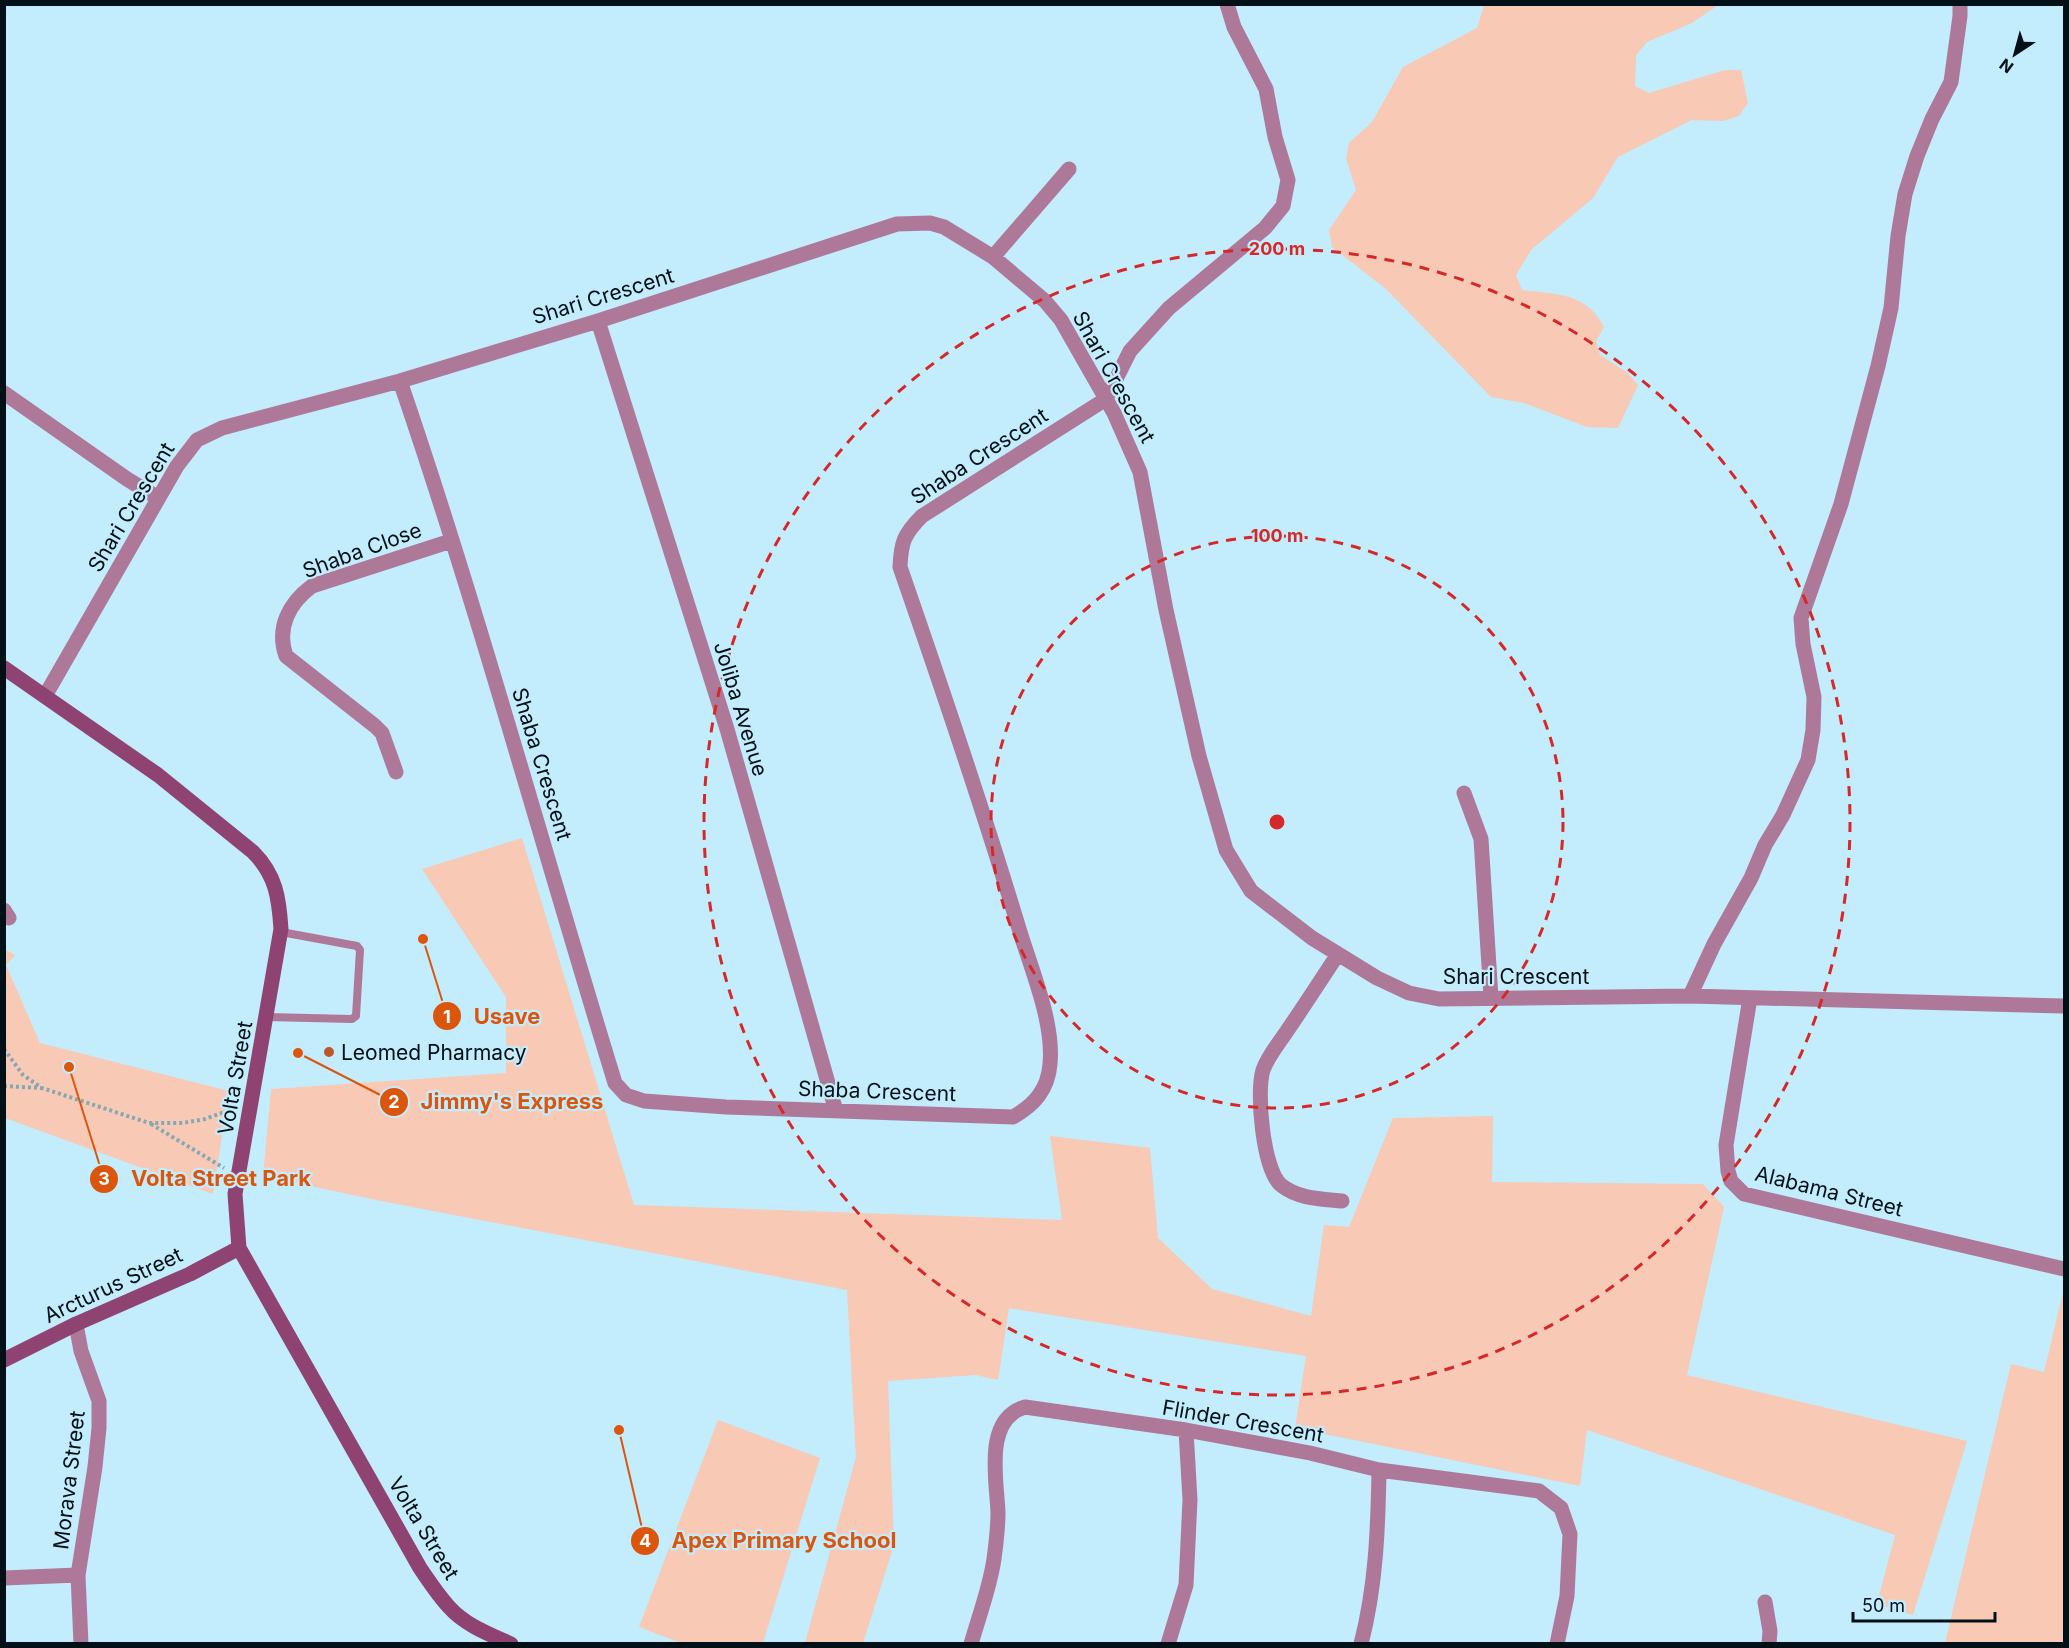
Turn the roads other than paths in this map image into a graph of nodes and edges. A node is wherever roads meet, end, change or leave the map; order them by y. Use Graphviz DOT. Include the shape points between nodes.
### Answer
graph roads {
  1 [pos="1227,4"];
  2 [pos="1960,4"];
  3 [pos="1069,169"];
  4 [pos="993,257"];
  5 [pos="598,321"];
  6 [pos="400,381"];
  7 [pos="4,393"];
  8 [pos="1106,399"];
  9 [pos="158,498"];
  10 [pos="451,541"];
  11 [pos="4,668"];
  12 [pos="45,696"];
  13 [pos="396,772"];
  14 [pos="1464,793"];
  15 [pos="281,932"];
  16 [pos="1338,954"];
  17 [pos="1690,996"];
  18 [pos="1491,998"];
  19 [pos="1750,998"];
  20 [pos="2064,1006"];
  21 [pos="267,1017"];
  22 [pos="836,1111"];
  23 [pos="1342,1201"];
  24 [pos="239,1248"];
  25 [pos="2064,1269"];
  26 [pos="76,1324"];
  27 [pos="4,1360"];
  28 [pos="1186,1430"];
  29 [pos="1379,1470"];
  30 [pos="78,1575"];
  31 [pos="4,1578"];
  32 [pos="1766,1602"];
  33 [pos="81,1644"];
  34 [pos="511,1644"];
  35 [pos="971,1644"];
  36 [pos="1168,1644"];
  37 [pos="1361,1644"];
  38 [pos="1557,1644"];
  39 [pos="1770,1644"];
  1 -- 8 [label="street" via="1234,27 1266,89 1288,180 1283,206 1265,228 1169,308 1130,351"];
  2 -- 17 [label="street" via="1951,82 1932,118 1905,194 1878,366 1841,504 1801,618 1814,697 1808,760"];
  3 -- 4 [label="street"];
  4 -- 5 [label="street, Shari Crescent" via="944,227 930,223 897,224"];
  4 -- 8 [label="street, Shari Crescent" via="1046,301"];
  5 -- 6 [label="street, Shari Crescent"];
  5 -- 22 [label="street, Joliba Avenue" via="727,729"];
  6 -- 9 [label="street, Shari Crescent" via="216,430 197,440"];
  6 -- 10 [label="street, Shaba Crescent"];
  7 -- 9 [label="street"];
  8 -- 16 [label="street, Shari Crescent" via="1140,472 1168,622 1226,850 1251,891"];
  8 -- 22 [label="street, Shaba Crescent" via="922,516 908,531 901,551 900,567 1051,1035 1046,1082 1036,1101 1013,1117"];
  9 -- 12 [label="street, Shari Crescent"];
  10 -- 13 [label="street, Shaba Close" via="312,586 298,598 284,623 281,638 286,656 382,733"];
  10 -- 22 [label="street, Shaba Crescent" via="615,1083 626,1095 644,1101"];
  11 -- 12 [label="street, Volta Street"];
  12 -- 15 [label="street, Volta Street" via="158,776 265,864 279,900"];
  14 -- 18 [label="street" via="1481,839"];
  15 -- 21 [label="street, Volta Street"];
  15 -- 21 [label="lane" via="357,946 360,950 356,1016"];
  16 -- 18 [label="street, Shari Crescent" via="1409,993 1439,999"];
  16 -- 23 [label="street" via="1264,1068 1260,1096 1263,1133 1279,1184 1313,1198"];
  17 -- 18 [label="street, Shari Crescent"];
  17 -- 19 [label="street, Shari Crescent"];
  19 -- 20 [label="street, Shari Crescent"];
  19 -- 25 [label="street, Alabama Street" via="1726,1145 1728,1172 1744,1194"];
  21 -- 24 [label="street, Volta Street" via="235,1194"];
  24 -- 26 [label="street, Arcturus Street"];
  24 -- 34 [label="street, Volta Street" via="420,1568 462,1619"];
  26 -- 27 [label="street, Arcturus Street"];
  26 -- 30 [label="street, Morava Street" via="99,1401 99,1428"];
  28 -- 29 [label="street, Flinder Crescent"];
  28 -- 35 [label="street, Flinder Crescent" via="1025,1407 1009,1415 1000,1428 995,1453 998,1516 994,1562"];
  28 -- 36 [label="street" via="1190,1500 1186,1585"];
  29 -- 37 [label="street" via="1377,1547"];
  29 -- 38 [label="street, Flinder Crescent" via="1539,1491 1562,1508 1570,1534 1567,1596"];
  30 -- 31 [label="street"];
  30 -- 33 [label="street, Morava Street"];
  32 -- 39 [label="street"];
}
